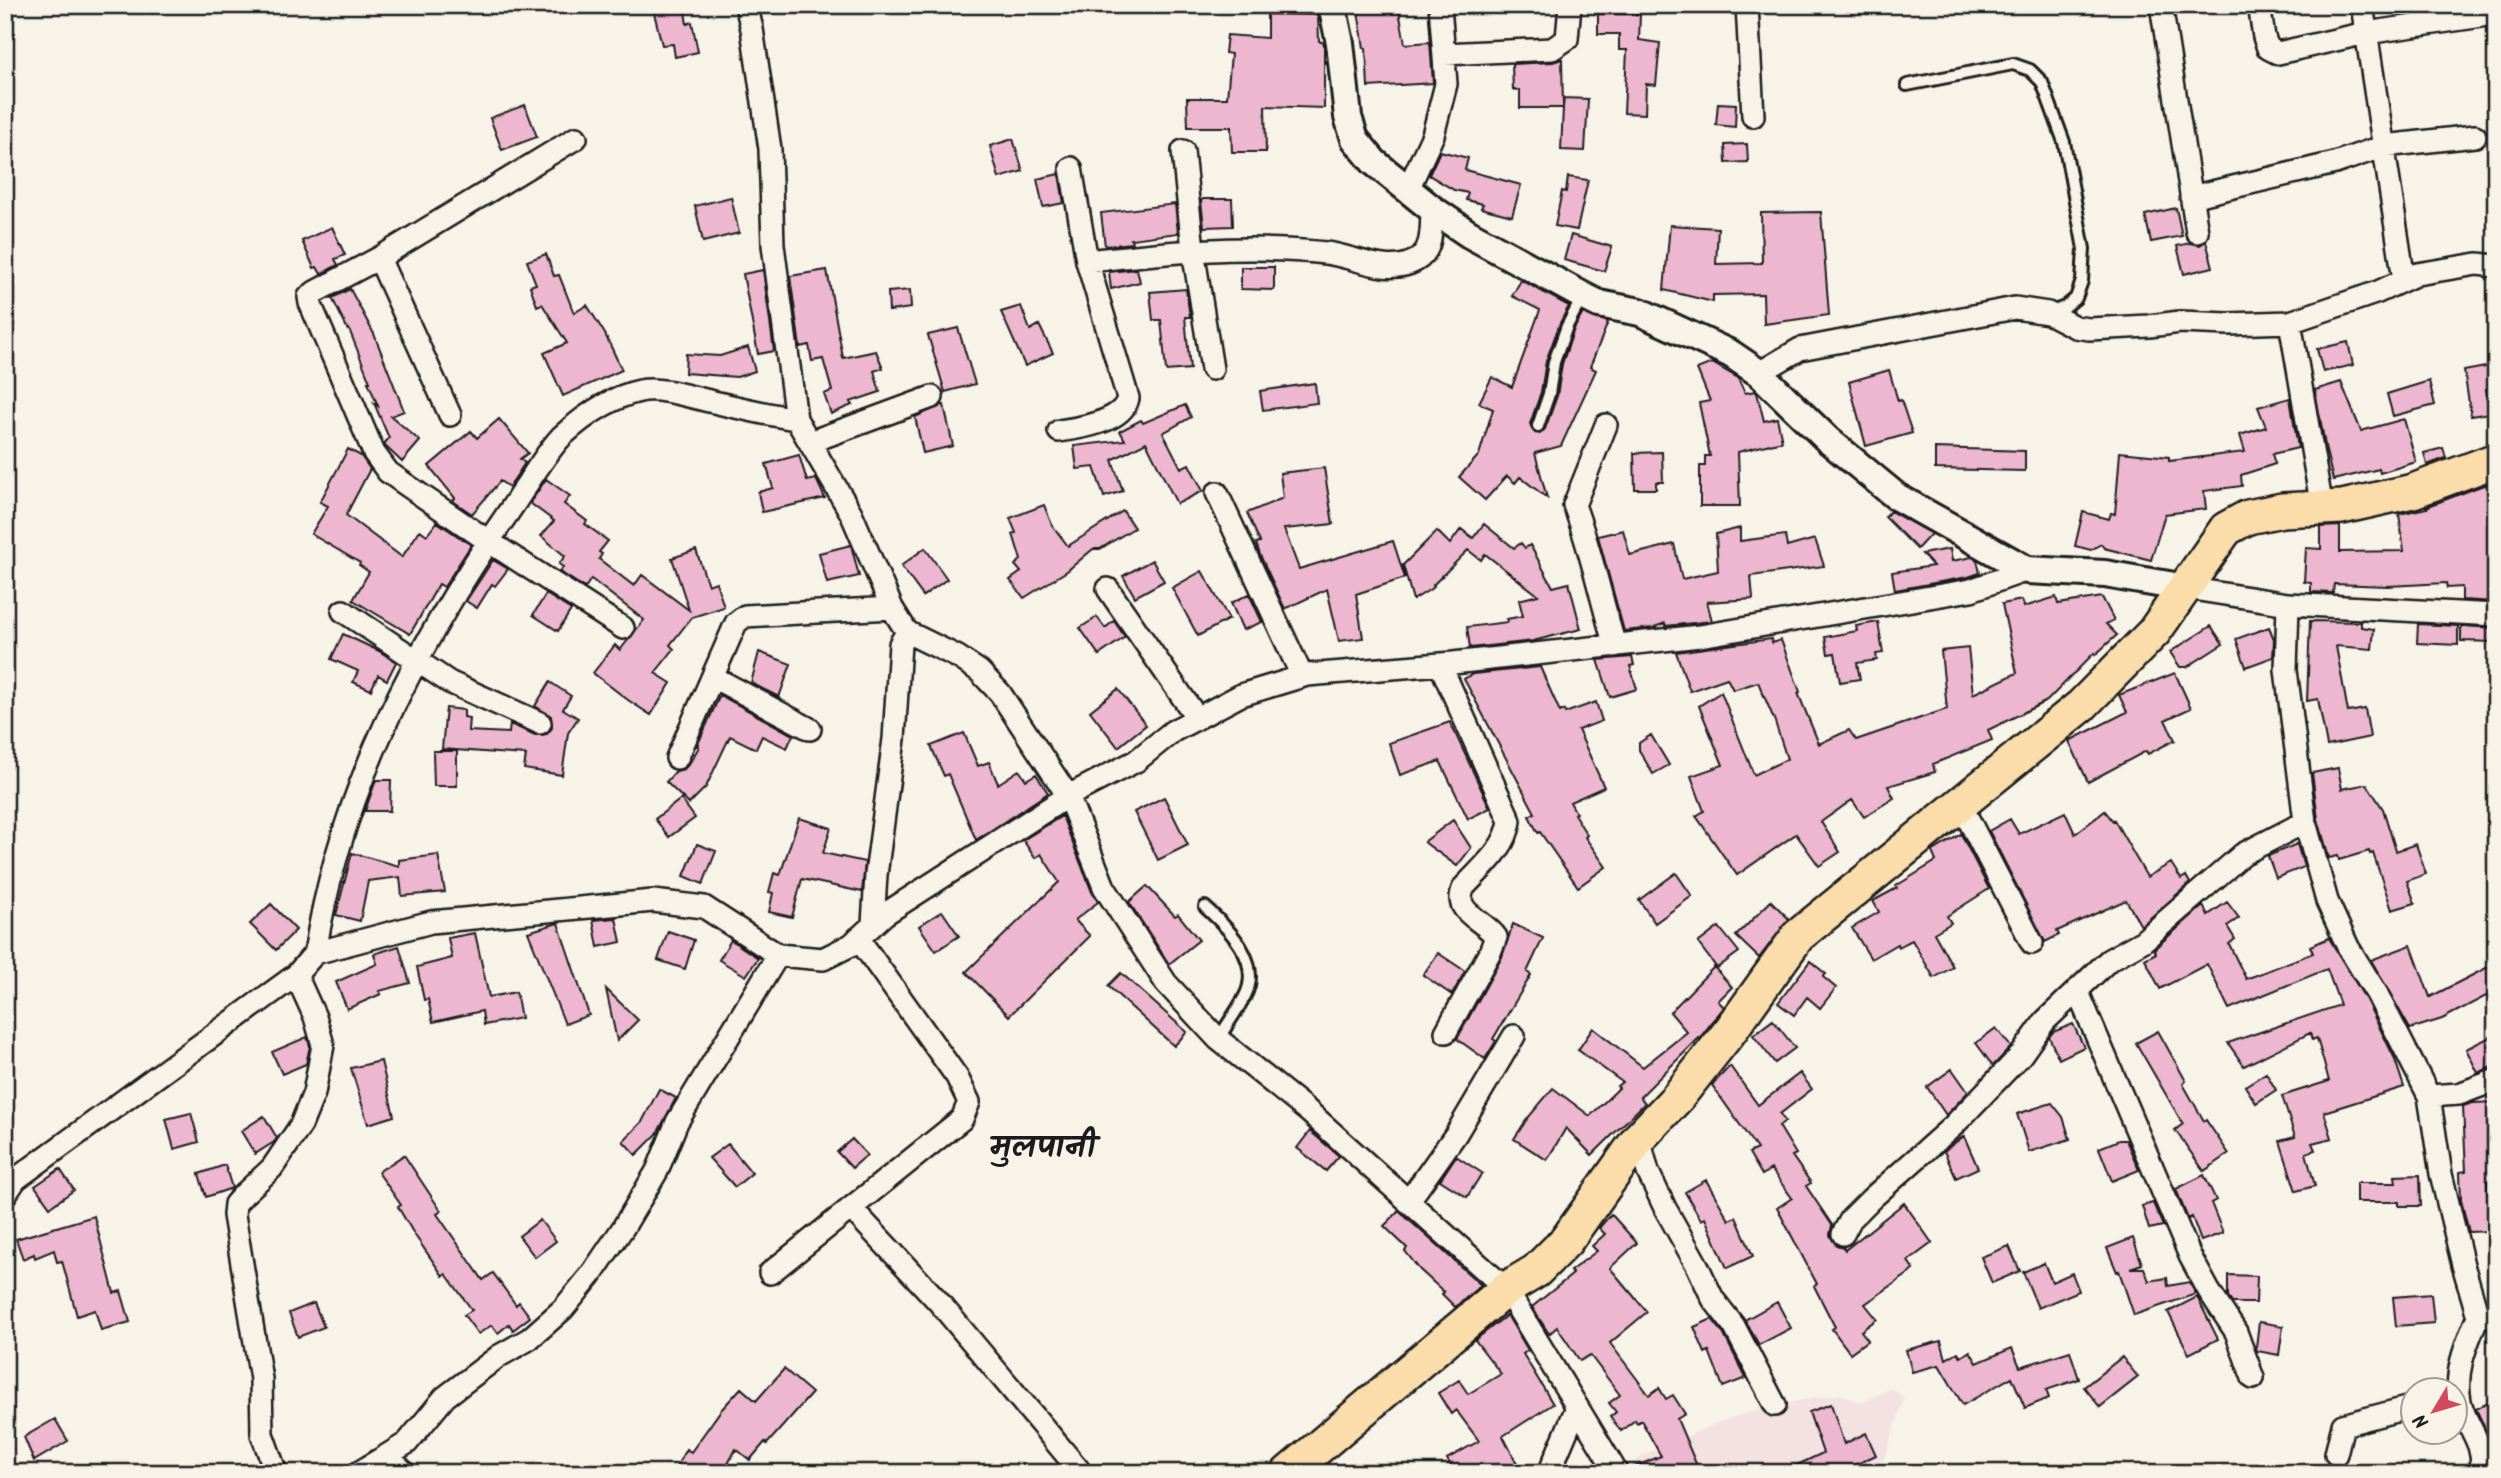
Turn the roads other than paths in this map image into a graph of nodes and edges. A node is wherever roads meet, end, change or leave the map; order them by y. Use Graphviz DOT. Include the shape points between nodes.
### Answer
graph roads {
  1 [pos="746,5"];
  2 [pos="1332,5"];
  3 [pos="1440,5"];
  4 [pos="1570,5"];
  5 [pos="1747,5"];
  6 [pos="2161,5"];
  7 [pos="2259,5"];
  8 [pos="2362,5"];
  9 [pos="2496,13"];
  10 [pos="2366,33"];
  11 [pos="1444,54"];
  12 [pos="1907,85"];
  13 [pos="1753,116"];
  14 [pos="2475,135"];
  15 [pos="576,138"];
  16 [pos="2384,146"];
  17 [pos="1183,151"];
  18 [pos="1071,168"];
  19 [pos="1408,189"];
  20 [pos="2191,197"];
  21 [pos="1432,209"];
  22 [pos="2196,232"];
  23 [pos="1193,250"];
  24 [pos="379,258"];
  25 [pos="1087,261"];
  26 [pos="2496,266"];
  27 [pos="2404,280"];
  28 [pos="1583,296"];
  29 [pos="2048,313"];
  30 [pos="2290,322"];
  31 [pos="1212,369"];
  32 [pos="1759,373"];
  33 [pos="932,397"];
  34 [pos="450,415"];
  35 [pos="796,419"];
  36 [pos="1606,425"];
  37 [pos="1538,426"];
  38 [pos="1059,431"];
  39 [pos="810,442"];
  40 [pos="2496,460"];
  41 [pos="1217,493"];
  42 [pos="2322,508"];
  43 [pos="488,541"];
  44 [pos="2027,570"];
  45 [pos="1108,589"];
  46 [pos="2186,589"];
  47 [pos="2288,604"];
  48 [pos="892,608"];
  49 [pos="343,611"];
  50 [pos="2496,615"];
  51 [pos="623,628"];
  52 [pos="907,632"];
  53 [pos="1615,646"];
  54 [pos="415,660"];
  55 [pos="1440,664"];
  56 [pos="1302,676"];
  57 [pos="713,677"];
  58 [pos="1197,718"];
  59 [pos="540,723"];
  60 [pos="810,729"];
  61 [pos="677,758"];
  62 [pos="1068,796"];
  63 [pos="1961,804"];
  64 [pos="2305,822"];
  65 [pos="1205,907"];
  66 [pos="865,931"];
  67 [pos="2032,943"];
  68 [pos="315,953"];
  69 [pos="778,955"];
  70 [pos="296,975"];
  71 [pos="2077,990"];
  72 [pos="1446,1032"];
  73 [pos="1514,1036"];
  74 [pos="1217,1039"];
  75 [pos="2496,1080"];
  76 [pos="2429,1096"];
  77 [pos="1639,1139"];
  78 [pos="9,1183"];
  79 [pos="1408,1202"];
  80 [pos="851,1208"];
  81 [pos="1843,1234"];
  82 [pos="770,1273"];
  83 [pos="1506,1289"];
  84 [pos="2487,1316"];
  85 [pos="2459,1376"];
  86 [pos="2253,1378"];
  87 [pos="1774,1405"];
  88 [pos="1577,1407"];
  89 [pos="2400,1410"];
  90 [pos="2470,1427"];
  91 [pos="2336,1454"];
  92 [pos="387,1456"];
  93 [pos="2487,1464"];
  94 [pos="1079,1470"];
  95 [pos="276,1473"];
  96 [pos="358,1473"];
  97 [pos="405,1473"];
  98 [pos="1288,1473"];
  99 [pos="1549,1473"];
  100 [pos="1617,1473"];
  1 -- 35 [label="street" via="770,149 773,245"];
  2 -- 19 [label="street" via="1355,139 1374,162"];
  3 -- 11 [label="street"];
  4 -- 11 [label="street" via="1567,39 1552,49"];
  5 -- 13 [label="street"];
  6 -- 20 [label="street"];
  7 -- 10 [label="street" via="2264,37 2278,53"];
  8 -- 10 [label="street"];
  9 -- 10 [label="street"];
  10 -- 16 [label="street"];
  11 -- 19 [label="street" via="1444,95 1433,135"];
  12 -- 29 [label="lane" via="2013,64 2042,82 2064,142 2084,249 2076,298"];
  14 -- 16 [label="street"];
  15 -- 24 [label="street"];
  16 -- 20 [label="street" via="2335,163"];
  16 -- 27 [label="street"];
  17 -- 23 [label="street"];
  18 -- 25 [label="street"];
  19 -- 21 [label="street"];
  20 -- 22 [label="street"];
  21 -- 23 [label="street" via="1431,239 1423,255 1412,263 1367,264 1330,253 1278,248"];
  21 -- 28 [label="street" via="1506,256"];
  23 -- 25 [label="street"];
  23 -- 31 [label="street"];
  24 -- 34 [label="street"];
  24 -- 43 [label="street" via="315,292 310,303 381,463"];
  25 -- 38 [label="street" via="1128,398 1120,413 1087,427"];
  26 -- 27 [label="street" via="2477,264"];
  27 -- 30 [label="street"];
  28 -- 32 [label="street" via="1640,312 1731,354"];
  28 -- 37 [label="lane" via="1554,362"];
  29 -- 30 [label="street" via="2089,329 2180,322"];
  29 -- 32 [label="street" via="2015,308 1800,349"];
  30 -- 42 [label="street"];
  32 -- 44 [label="street" via="1828,440 1897,497"];
  33 -- 39 [label="street"];
  35 -- 39 [label="street"];
  35 -- 43 [label="street" via="641,390 601,406 561,437"];
  36 -- 53 [label="street" via="1574,505"];
  39 -- 48 [label="street" via="851,513"];
  40 -- 42 [label="main road" via="2413,491"];
  41 -- 56 [label="street"];
  42 -- 46 [label="main road" via="2248,517 2226,529"];
  43 -- 51 [label="street"];
  43 -- 54 [label="street"];
  44 -- 46 [label="street" via="2105,573"];
  44 -- 53 [label="street" via="1971,590"];
  45 -- 58 [label="street"];
  46 -- 47 [label="street"];
  46 -- 63 [label="main road" via="2154,632 2081,706"];
  47 -- 50 [label="street"];
  47 -- 64 [label="street" via="2286,670"];
  48 -- 52 [label="street"];
  48 -- 57 [label="street" via="745,616 736,623"];
  49 -- 54 [label="street"];
  52 -- 62 [label="street" via="979,671 1000,693"];
  52 -- 66 [label="street" via="900,644 894,739"];
  53 -- 55 [label="street"];
  54 -- 59 [label="street" via="449,682"];
  54 -- 68 [label="street" via="348,817 323,904"];
  55 -- 56 [label="street"];
  55 -- 72 [label="street" via="1510,821 1500,848 1460,895 1468,914 1496,937"];
  56 -- 58 [label="street" via="1241,695"];
  57 -- 60 [label="street"];
  57 -- 61 [label="street"];
  58 -- 62 [label="street" via="1136,761"];
  62 -- 66 [label="street"];
  62 -- 74 [label="street" via="1104,887 1166,983"];
  63 -- 67 [label="street"];
  63 -- 77 [label="main road" via="1798,936 1730,1031"];
  64 -- 71 [label="street" via="2243,854 2143,941 2109,960"];
  64 -- 76 [label="street" via="2327,901"];
  65 -- 74 [label="lane" via="1232,932 1246,956 1250,977 1246,994"];
  66 -- 69 [label="street" via="851,945 823,959"];
  66 -- 80 [label="street" via="969,1102 962,1119"];
  68 -- 69 [label="street" via="431,922 653,901 704,907"];
  68 -- 70 [label="street"];
  69 -- 92 [label="street" via="684,1111 657,1171 591,1275 554,1317 445,1397 407,1443"];
  70 -- 78 [label="street"];
  70 -- 95 [label="street" via="323,1045 314,1093 272,1168 244,1194 234,1215 261,1379 262,1434"];
  71 -- 81 [label="street" via="1953,1126 1872,1198"];
  71 -- 86 [label="street" via="2190,1256 2236,1332"];
  73 -- 79 [label="street" via="1456,1134"];
  74 -- 79 [label="street" via="1308,1111"];
  75 -- 76 [label="street" via="2459,1094"];
  76 -- 84 [label="street" via="2441,1174 2463,1265"];
  77 -- 83 [label="main road" via="1566,1241 1536,1271"];
  77 -- 87 [label="street" via="1665,1208"];
  79 -- 83 [label="street"];
  80 -- 82 [label="street"];
  80 -- 94 [label="street" via="937,1301"];
  83 -- 88 [label="street"];
  83 -- 98 [label="main road"];
  84 -- 85 [label="street" via="2460,1362"];
  88 -- 99 [label="street"];
  88 -- 100 [label="street"];
  89 -- 91 [label="street" via="2343,1425"];
  90 -- 93 [label="street"];
  92 -- 96 [label="street"];
  92 -- 97 [label="street"];
}
